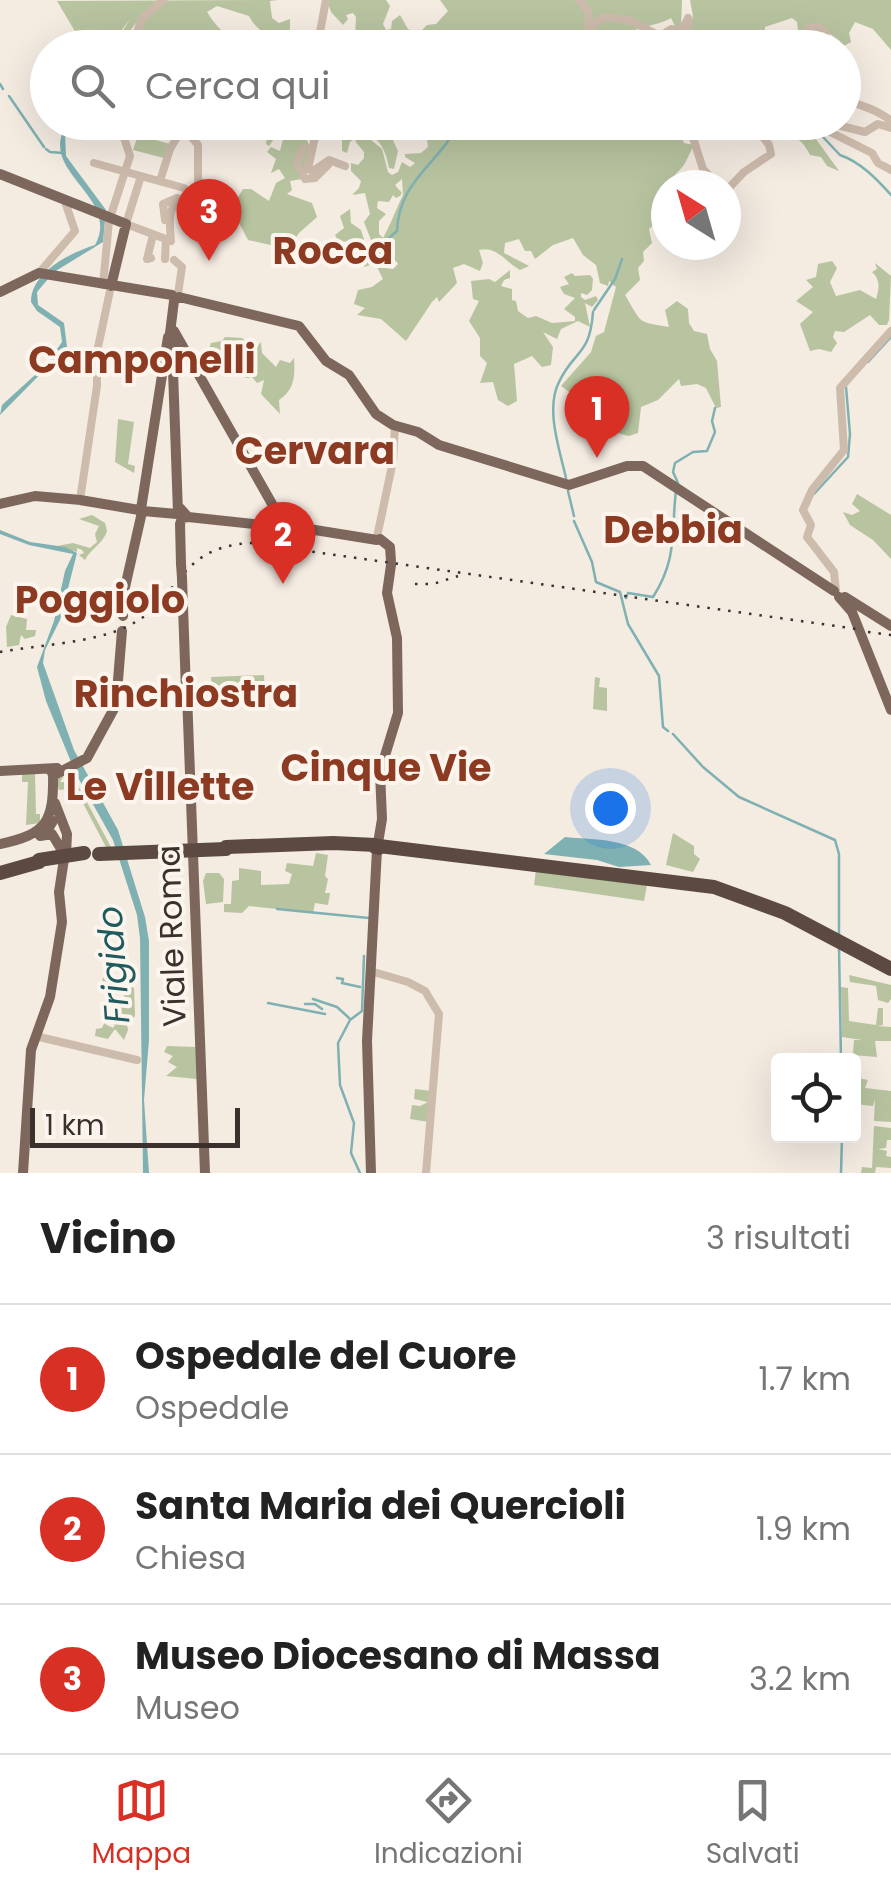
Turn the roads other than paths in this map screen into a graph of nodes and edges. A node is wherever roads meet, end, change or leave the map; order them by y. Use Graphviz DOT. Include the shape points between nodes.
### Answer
graph roads {
  1 [pos="162,0"];
  2 [pos="326,0"];
  3 [pos="579,0"];
  4 [pos="138,30"];
  5 [pos="319,30"];
  6 [pos="648,30"];
  7 [pos="682,30"];
  8 [pos="689,30"];
  9 [pos="861,108"];
  10 [pos="891,125"];
  11 [pos="861,131"];
  12 [pos="124,140"];
  13 [pos="175,140"];
  14 [pos="192,140"];
  15 [pos="314,140"];
  16 [pos="694,140"];
  17 [pos="765,140"];
  18 [pos="850,140"];
  19 [pos="303,148"];
  20 [pos="94,163"];
  21 [pos="704,170"];
  22 [pos="891,170"];
  23 [pos="126,171"];
  24 [pos="0,174"];
  25 [pos="741,175"];
  26 [pos="141,176"];
  27 [pos="160,182"];
  28 [pos="186,191"];
  29 [pos="65,199"];
  30 [pos="110,217"];
  31 [pos="124,225"];
  32 [pos="153,235"];
  33 [pos="169,241"];
  34 [pos="173,262"];
  35 [pos="40,273"];
  36 [pos="107,285"];
  37 [pos="0,292"];
  38 [pos="173,297"];
  39 [pos="891,331"];
  40 [pos="172,337"];
  41 [pos="154,415"];
  42 [pos="175,417"];
  43 [pos="395,426"];
  44 [pos="83,496"];
  45 [pos="0,504"];
  46 [pos="141,511"];
  47 [pos="179,516"];
  48 [pos="290,527"];
  49 [pos="378,538"];
  50 [pos="840,594"];
  51 [pos="891,626"];
  52 [pos="891,710"];
  53 [pos="0,771"];
  54 [pos="53,777"];
  55 [pos="50,829"];
  56 [pos="16,844"];
  57 [pos="0,846"];
  58 [pos="64,858"];
  59 [pos="0,872"];
  60 [pos="891,970"];
  61 [pos="370,971"];
  62 [pos="35,1036"];
  63 [pos="136,1060"];
  64 [pos="23,1173"];
  65 [pos="205,1173"];
  66 [pos="372,1173"];
  67 [pos="426,1173"];
  1 -- 4 [label="street"];
  2 -- 5 [label="street"];
  3 -- 6 [label="street" via="589,28 604,17"];
  7 -- 8 [label="street" via="687,17"];
  9 -- 10 [label="street" via="876,108"];
  10 -- 11 [label="street"];
  12 -- 23 [label="street"];
  13 -- 27 [label="street"];
  14 -- 28 [label="street" via="198,184"];
  15 -- 19 [label="street" via="308,169 329,160 345,168 328,165 307,180 297,163"];
  16 -- 21 [label="street"];
  17 -- 25 [label="street" via="771,154"];
  18 -- 22 [label="street"];
  20 -- 23 [label="street"];
  23 -- 26 [label="street"];
  23 -- 30 [label="street"];
  24 -- 29 [label="main road"];
  26 -- 27 [label="street"];
  26 -- 31 [label="street"];
  27 -- 28 [label="street"];
  28 -- 33 [label="street" via="172,204"];
  29 -- 30 [label="main road"];
  29 -- 35 [label="street" via="75,230"];
  30 -- 31 [label="main road"];
  30 -- 36 [label="street"];
  31 -- 32 [label="street"];
  31 -- 36 [label="main road"];
  32 -- 33 [label="street"];
  32 -- 34 [label="street" via="150,257"];
  33 -- 34 [label="street"];
  34 -- 38 [label="street"];
  35 -- 36 [label="main road"];
  35 -- 37 [label="main road"];
  36 -- 38 [label="main road"];
  36 -- 44 [label="street"];
  38 -- 40 [label="main road"];
  38 -- 43 [label="main road" via="303,328 325,360 346,372 372,410"];
  39 -- 50 [label="street" via="840,388 844,450 803,512 810,524 807,537 830,564"];
  40 -- 41 [label="main road"];
  40 -- 42 [label="main road, Viale Roma"];
  40 -- 48 [label="main road"];
  41 -- 42 [label="street"];
  41 -- 46 [label="main road"];
  42 -- 47 [label="main road, Viale Roma"];
  43 -- 49 [label="street"];
  43 -- 50 [label="main road" via="568,485 637,465 648,469"];
  44 -- 45 [label="main road" via="29,496"];
  44 -- 46 [label="main road"];
  46 -- 47 [label="main road"];
  46 -- 54 [label="main road" via="123,612 117,702 89,756"];
  47 -- 48 [label="main road"];
  47 -- 65 [label="main road, Viale Roma, bridge"];
  48 -- 49 [label="main road"];
  49 -- 61 [label="main road" via="390,547 387,598 397,638 398,719 380,772"];
  50 -- 51 [label="main road"];
  50 -- 52 [label="main road"];
  53 -- 54 [label="main road"];
  54 -- 55 [label="main road"];
  54 -- 55 [label="main road"];
  54 -- 58 [label="main road" via="56,812 68,834"];
  55 -- 56 [label="main road"];
  55 -- 57 [label="main road"];
  55 -- 58 [label="main road"];
  56 -- 57 [label="main road"];
  56 -- 58 [label="main road" via="49,833"];
  58 -- 62 [label="main road" via="61,931 49,1002"];
  59 -- 60 [label="highway, bridge" via="92,853 377,846 704,885 768,904"];
  61 -- 66 [label="main road"];
  61 -- 67 [label="street" via="425,991 440,1014"];
  62 -- 63 [label="street"];
  62 -- 64 [label="main road"];
}
